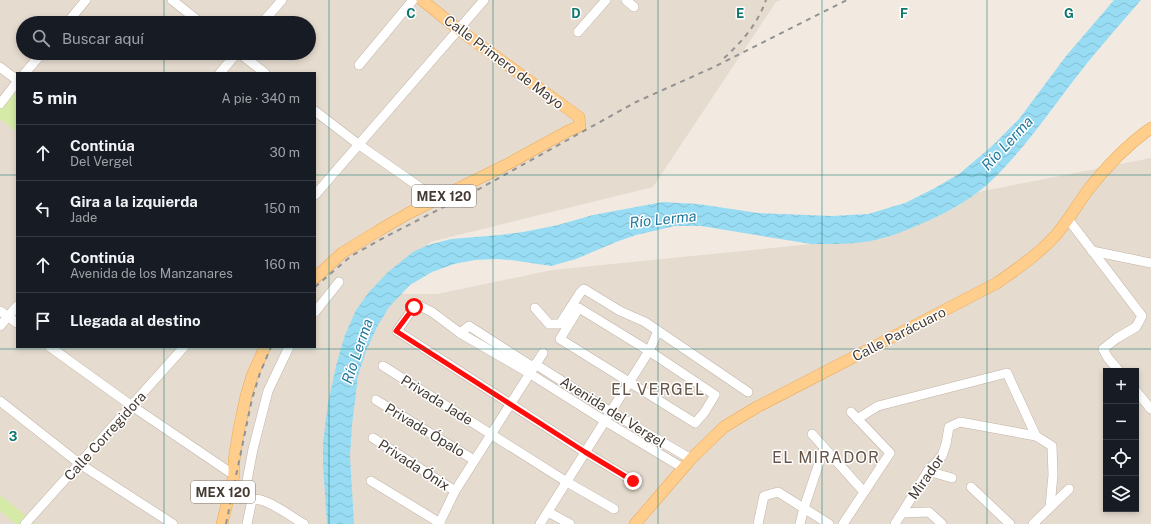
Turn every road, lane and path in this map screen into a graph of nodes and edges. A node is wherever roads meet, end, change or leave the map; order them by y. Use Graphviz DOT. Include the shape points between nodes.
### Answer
graph roads {
  1 [pos="86,0"];
  2 [pos="172,0"];
  3 [pos="282,0"];
  4 [pos="413,0"];
  5 [pos="422,0"];
  6 [pos="484,0"];
  7 [pos="606,0"];
  8 [pos="73,16"];
  9 [pos="192,16"];
  10 [pos="268,16"];
  11 [pos="458,29"];
  12 [pos="578,32"];
  13 [pos="36,60"];
  14 [pos="232,60"];
  15 [pos="247,60"];
  16 [pos="359,64"];
  17 [pos="0,67"];
  18 [pos="26,72"];
  19 [pos="221,72"];
  20 [pos="264,72"];
  21 [pos="16,80"];
  22 [pos="16,82"];
  23 [pos="0,104"];
  24 [pos="316,112"];
  25 [pos="1151,128"];
  26 [pos="358,144"];
  27 [pos="316,194"];
  28 [pos="438,200"];
  29 [pos="1068,219"];
  30 [pos="1092,251"];
  31 [pos="1151,263"];
  32 [pos="316,277"];
  33 [pos="339,282"];
  34 [pos="16,307"];
  35 [pos="535,308"];
  36 [pos="0,311"];
  37 [pos="316,311"];
  38 [pos="8,317"];
  39 [pos="16,322"];
  40 [pos="0,326"];
  41 [pos="658,331"];
  42 [pos="51,348"];
  43 [pos="183,348"];
  44 [pos="265,348"];
  45 [pos="289,348"];
  46 [pos="649,351"];
  47 [pos="543,353"];
  48 [pos="383,366"];
  49 [pos="532,368"];
  50 [pos="1116,368"];
  51 [pos="629,381"];
  52 [pos="748,392"];
  53 [pos="1139,394"];
  54 [pos="376,400"];
  55 [pos="0,401"];
  56 [pos="510,403"];
  57 [pos="132,406"];
  58 [pos="1151,408"];
  59 [pos="611,412"];
  60 [pos="850,412"];
  61 [pos="857,419"];
  62 [pos="605,421"];
  63 [pos="491,433"];
  64 [pos="812,434"];
  65 [pos="1036,436"];
  66 [pos="373,438"];
  67 [pos="824,448"];
  68 [pos="585,452"];
  69 [pos="691,459"];
  70 [pos="474,460"];
  71 [pos="80,464"];
  72 [pos="683,468"];
  73 [pos="928,471"];
  74 [pos="231,474"];
  75 [pos="952,478"];
  76 [pos="371,481"];
  77 [pos="633,481"];
  78 [pos="567,482"];
  79 [pos="971,487"];
  80 [pos="1069,489"];
  81 [pos="455,491"];
  82 [pos="864,492"];
  83 [pos="252,500"];
  84 [pos="1050,507"];
  85 [pos="804,508"];
  86 [pos="614,509"];
  87 [pos="548,512"];
  88 [pos="902,513"];
  89 [pos="26,524"];
  90 [pos="173,524"];
  91 [pos="215,524"];
  92 [pos="222,524"];
  93 [pos="247,524"];
  94 [pos="304,524"];
  95 [pos="440,524"];
  96 [pos="540,524"];
  97 [pos="570,524"];
  98 [pos="636,524"];
  99 [pos="758,524"];
  100 [pos="800,524"];
  101 [pos="829,524"];
  102 [pos="843,524"];
  103 [pos="895,524"];
  104 [pos="942,524"];
  105 [pos="1010,524"];
  106 [pos="1033,524"];
  1 -- 8 [label="street"];
  2 -- 9 [label="street"];
  3 -- 10 [label="street"];
  4 -- 16 [label="street"];
  5 -- 11 [label="main road, Calle Primero de Mayo / MEX 120"];
  6 -- 11 [label="street"];
  7 -- 12 [label="street"];
  11 -- 26 [label="street"];
  11 -- 28 [label="main road, Calle Primero de Mayo / MEX 120" via="579,117 580,126"];
  13 -- 18 [label="street"];
  14 -- 19 [label="street"];
  15 -- 20 [label="street"];
  17 -- 21 [label="street"];
  22 -- 23 [label="street"];
  24 -- 26 [label="street"];
  25 -- 29 [label="main road, Calle Parácuaro" via="1117,157 1089,189"];
  26 -- 27 [label="street"];
  26 -- 28 [label="street"];
  28 -- 32 [label="main road, MEX 120" via="403,216 342,253"];
  29 -- 30 [label="street"];
  29 -- 69 [label="main road, Calle Parácuaro" via="1043,248 997,283 757,407 724,427"];
  30 -- 31 [label="street"];
  30 -- 50 [label="street" via="1142,316 1136,328 1103,349"];
  33 -- 37 [label="street"];
  34 -- 38 [label="street"];
  35 -- 41 [label="street" via="549,324 560,324 584,289"];
  36 -- 38 [label="street"];
  38 -- 39 [label="street"];
  38 -- 40 [label="street"];
  41 -- 46 [label="street"];
  41 -- 52 [label="street"];
  42 -- 57 [label="street"];
  43 -- 57 [label="street, Calle Corregidora"];
  44 -- 74 [label="main road, MEX 120" via="246,396"];
  45 -- 83 [label="street" via="268,391 253,449 246,486"];
  46 -- 51 [label="street"];
  46 -- 51 [label="street" via="715,395 704,413 695,422"];
  46 -- 51 [label="street" via="579,308 560,339"];
  47 -- 49 [label="street"];
  48 -- 63 [label="street, Privada Jade"];
  49 -- 56 [label="street"];
  49 -- 56 [label="street" via="460,334 432,312 418,305 396,331"];
  49 -- 59 [label="street, Avenida del Vergel"];
  49 -- 62 [label="street, Avenida del Vergel"];
  51 -- 59 [label="street"];
  53 -- 58 [label="street"];
  54 -- 70 [label="street, Privada Ópalo"];
  55 -- 71 [label="street"];
  56 -- 63 [label="street"];
  56 -- 68 [label="street"];
  57 -- 71 [label="street, Calle Corregidora"];
  57 -- 74 [label="street"];
  59 -- 62 [label="street"];
  59 -- 69 [label="street, Avenida del Vergel"];
  60 -- 61 [label="street"];
  61 -- 65 [label="street" via="878,406 1007,373"];
  61 -- 82 [label="street" via="890,453"];
  62 -- 68 [label="street"];
  62 -- 72 [label="street, Avenida del Vergel"];
  63 -- 70 [label="street"];
  63 -- 78 [label="street, Privada Jade"];
  64 -- 67 [label="street"];
  65 -- 73 [label="street, Mirador" via="960,422 948,427 942,456"];
  65 -- 84 [label="street" via="1052,446"];
  66 -- 81 [label="street, Privada Ónix"];
  67 -- 82 [label="street"];
  67 -- 85 [label="street"];
  68 -- 77 [label="street"];
  68 -- 78 [label="street"];
  69 -- 72 [label="main road, Calle Parácuaro"];
  70 -- 81 [label="street"];
  71 -- 89 [label="street, Calle Corregidora"];
  71 -- 90 [label="street"];
  72 -- 98 [label="main road, Calle Parácuaro"];
  73 -- 75 [label="street"];
  73 -- 88 [label="street, Mirador"];
  74 -- 91 [label="main road, MEX 120"];
  74 -- 92 [label="main road, MEX 120"];
  76 -- 95 [label="street"];
  78 -- 86 [label="street, Privada Jade"];
  78 -- 87 [label="street"];
  79 -- 105 [label="street"];
  80 -- 84 [label="street"];
  81 -- 95 [label="street"];
  82 -- 102 [label="street"];
  83 -- 93 [label="street"];
  83 -- 94 [label="street" via="260,499"];
  84 -- 106 [label="street"];
  85 -- 99 [label="street" via="778,492 764,496"];
  85 -- 100 [label="street"];
  85 -- 101 [label="street"];
  87 -- 96 [label="street"];
  87 -- 97 [label="street"];
  88 -- 103 [label="street, Mirador"];
  88 -- 104 [label="street" via="929,512"];
}
